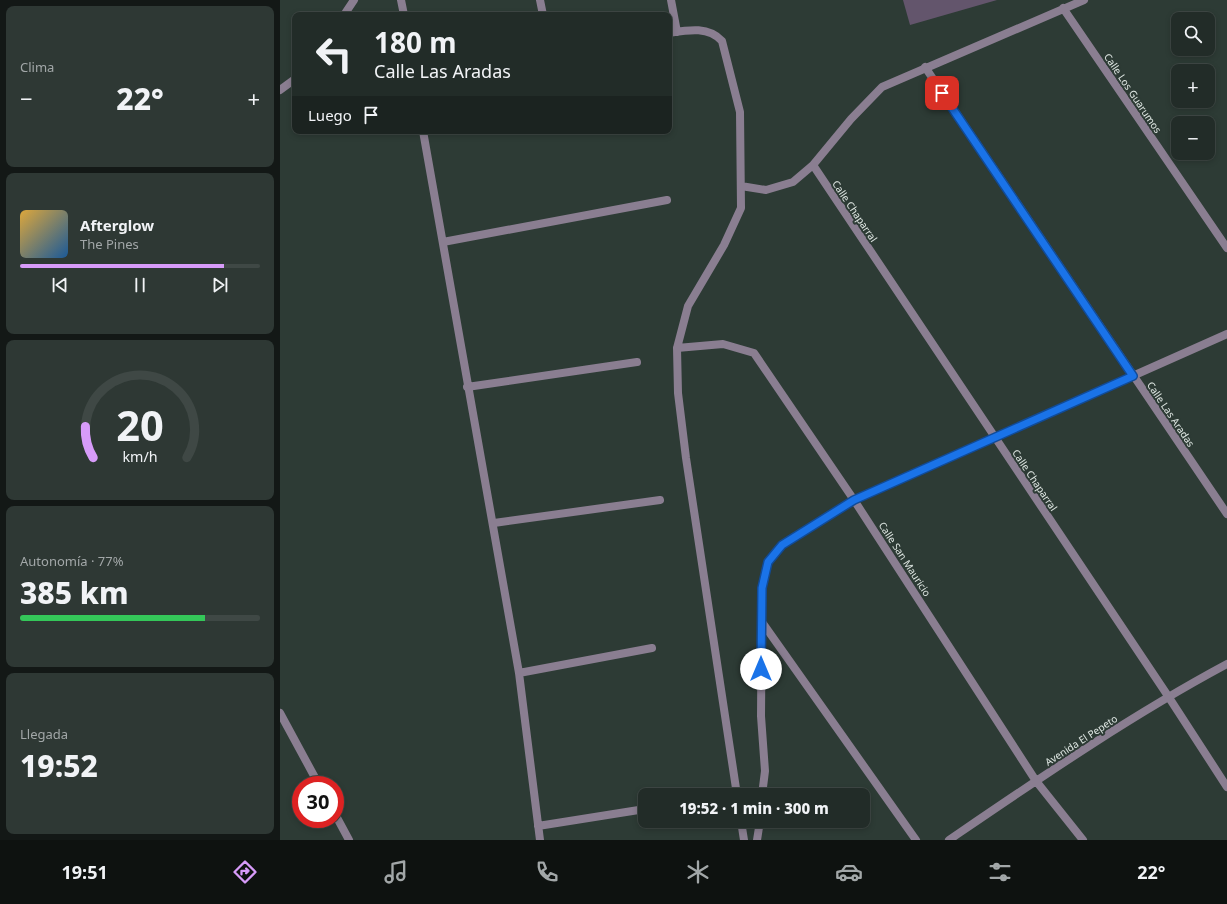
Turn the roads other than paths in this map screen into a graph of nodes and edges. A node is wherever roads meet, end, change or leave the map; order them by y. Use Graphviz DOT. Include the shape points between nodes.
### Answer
graph roads {
  1 [pos="354,0"];
  2 [pos="401,0"];
  3 [pos="540,0"];
  4 [pos="671,0"];
  5 [pos="1084,0"];
  6 [pos="1063,8"];
  7 [pos="346,12"];
  8 [pos="403,12"];
  9 [pos="542,12"];
  10 [pos="672,12"];
  11 [pos="672,16"];
  12 [pos="673,33"];
  13 [pos="925,67"];
  14 [pos="292,81"];
  15 [pos="280,90"];
  16 [pos="425,134"];
  17 [pos="813,165"];
  18 [pos="741,186"];
  19 [pos="667,200"];
  20 [pos="443,242"];
  21 [pos="1227,248"];
  22 [pos="1227,334"];
  23 [pos="677,348"];
  24 [pos="637,362"];
  25 [pos="1133,376"];
  26 [pos="467,387"];
  27 [pos="994,438"];
  28 [pos="660,500"];
  29 [pos="854,500"];
  30 [pos="1227,514"];
  31 [pos="494,523"];
  32 [pos="762,622"];
  33 [pos="652,648"];
  34 [pos="1227,664"];
  35 [pos="519,673"];
  36 [pos="1168,696"];
  37 [pos="280,713"];
  38 [pos="314,776"];
  39 [pos="1036,781"];
  40 [pos="1227,787"];
  41 [pos="736,788"];
  42 [pos="763,788"];
  43 [pos="638,810"];
  44 [pos="538,826"];
  45 [pos="343,828"];
  46 [pos="742,828"];
  47 [pos="759,828"];
  48 [pos="349,840"];
  49 [pos="540,840"];
  50 [pos="744,840"];
  51 [pos="757,840"];
  52 [pos="916,840"];
  53 [pos="949,840"];
  54 [pos="1083,840"];
  1 -- 7 [label="street"];
  2 -- 8 [label="street"];
  3 -- 9 [label="street"];
  4 -- 10 [label="street"];
  5 -- 6 [label="street"];
  6 -- 13 [label="street"];
  6 -- 21 [label="street, Calle Los Guarumos"];
  11 -- 12 [label="street"];
  12 -- 18 [label="street" via="688,30 714,33 722,41 740,112"];
  13 -- 17 [label="street" via="882,87 851,119"];
  13 -- 25 [label="street, Calle Las Aradas"];
  14 -- 15 [label="street"];
  16 -- 20 [label="street"];
  17 -- 18 [label="street" via="793,182 766,190"];
  17 -- 27 [label="street, Calle Chaparral"];
  18 -- 23 [label="street" via="741,208 724,245 688,306"];
  19 -- 20 [label="street"];
  20 -- 26 [label="street"];
  22 -- 25 [label="street"];
  23 -- 29 [label="street, Calle San Mauricio" via="723,344 754,353"];
  23 -- 41 [label="street" via="678,393 686,458"];
  24 -- 26 [label="street"];
  25 -- 27 [label="street"];
  25 -- 30 [label="street, Calle Las Aradas"];
  26 -- 31 [label="street"];
  27 -- 29 [label="street"];
  27 -- 36 [label="street, Calle Chaparral"];
  28 -- 31 [label="street"];
  29 -- 32 [label="street" via="782,545 768,562 762,588"];
  29 -- 39 [label="street, Calle San Mauricio"];
  31 -- 35 [label="street"];
  32 -- 42 [label="street" via="761,716 765,771"];
  32 -- 52 [label="street"];
  33 -- 35 [label="street"];
  34 -- 36 [label="street, Avenida El Pepeto"];
  35 -- 44 [label="street"];
  36 -- 39 [label="street, Avenida El Pepeto"];
  36 -- 40 [label="street, Calle Chaparral"];
  37 -- 38 [label="street"];
  39 -- 53 [label="street, Avenida El Pepeto"];
  39 -- 54 [label="street, Calle San Mauricio"];
  43 -- 44 [label="street"];
  44 -- 49 [label="street"];
  45 -- 48 [label="street"];
  46 -- 50 [label="street"];
  47 -- 51 [label="street"];
}
